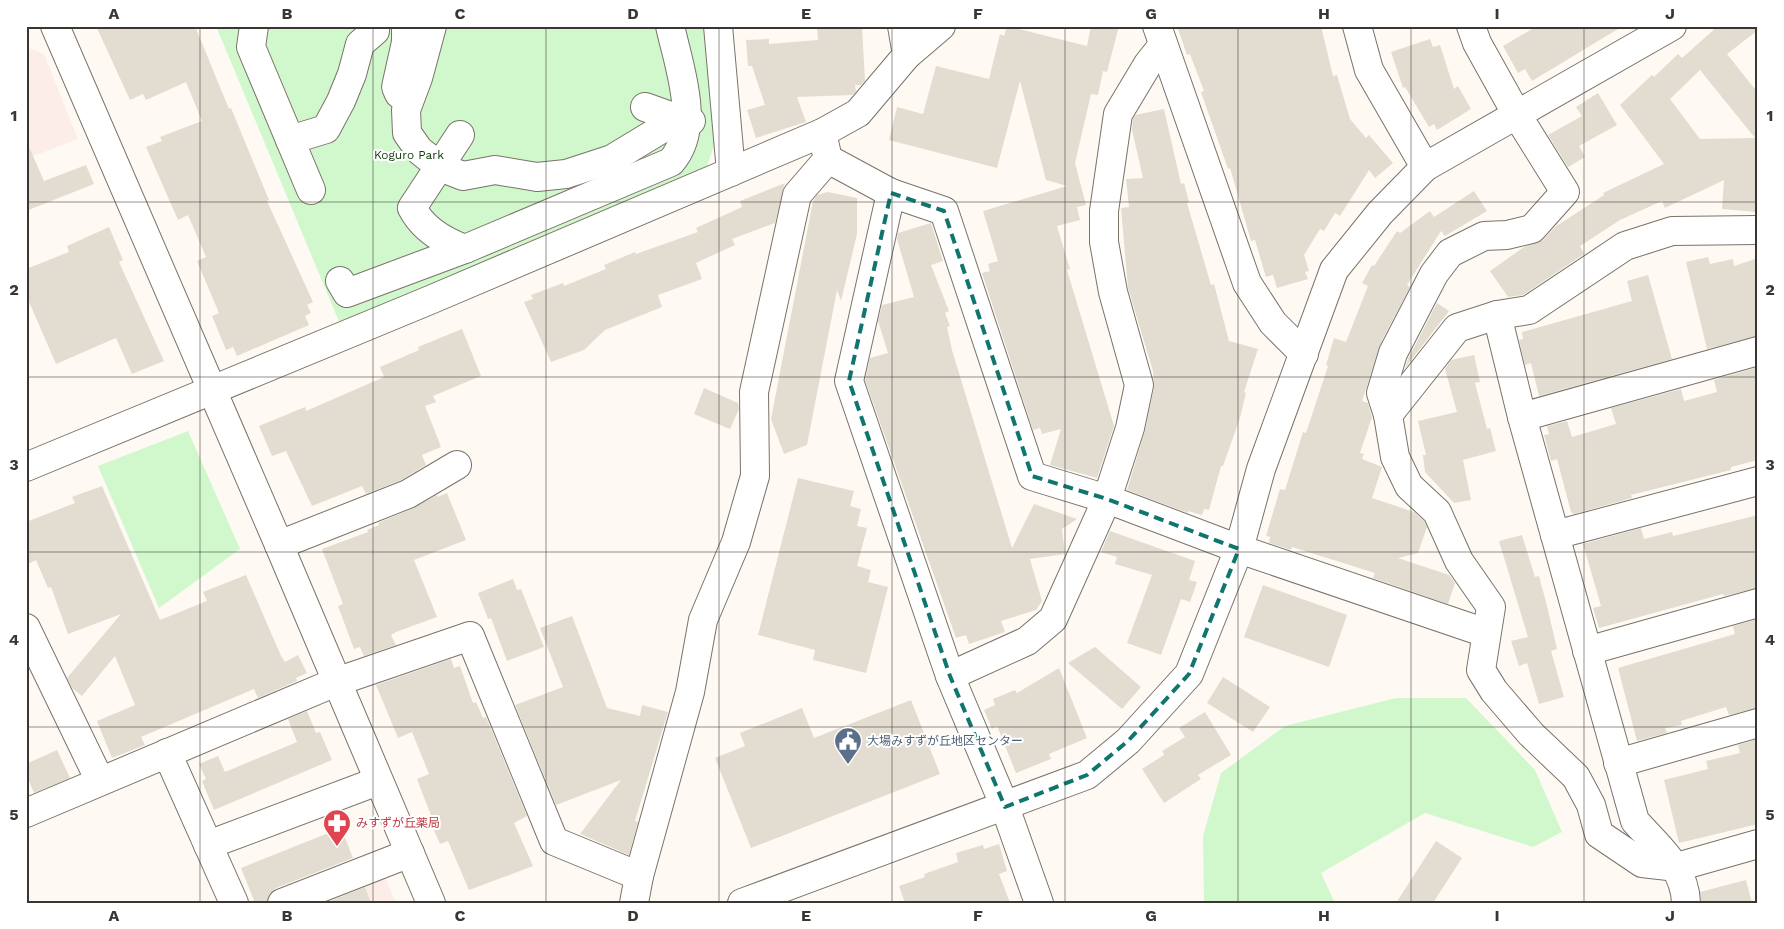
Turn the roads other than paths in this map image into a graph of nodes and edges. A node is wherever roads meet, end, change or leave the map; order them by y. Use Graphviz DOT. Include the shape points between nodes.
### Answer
graph roads {
  1 [pos="55,26"];
  2 [pos="254,26"];
  3 [pos="375,26"];
  4 [pos="406,26"];
  5 [pos="432,26"];
  6 [pos="670,26"];
  7 [pos="718,26"];
  8 [pos="902,26"];
  9 [pos="941,26"];
  10 [pos="1357,26"];
  11 [pos="1472,26"];
  12 [pos="1672,26"];
  13 [pos="1635,35"];
  14 [pos="1160,36"];
  15 [pos="907,55"];
  16 [pos="410,100"];
  17 [pos="645,107"];
  18 [pos="1517,115"];
  19 [pos="726,116"];
  20 [pos="682,120"];
  21 [pos="822,133"];
  22 [pos="460,135"];
  23 [pos="290,140"];
  24 [pos="828,159"];
  25 [pos="440,167"];
  26 [pos="1424,167"];
  27 [pos="731,172"];
  28 [pos="311,190"];
  29 [pos="891,193"];
  30 [pos="1758,230"];
  31 [pos="465,249"];
  32 [pos="414,259"];
  33 [pos="340,281"];
  34 [pos="430,300"];
  35 [pos="1497,316"];
  36 [pos="1758,351"];
  37 [pos="1304,354"];
  38 [pos="211,392"];
  39 [pos="1388,415"];
  40 [pos="1522,417"];
  41 [pos="457,465"];
  42 [pos="26,467"];
  43 [pos="1758,481"];
  44 [pos="1107,499"];
  45 [pos="1555,535"];
  46 [pos="279,545"];
  47 [pos="1239,549"];
  48 [pos="1758,603"];
  49 [pos="26,628"];
  50 [pos="1486,633"];
  51 [pos="1587,651"];
  52 [pos="950,676"];
  53 [pos="336,682"];
  54 [pos="1758,723"];
  55 [pos="167,754"];
  56 [pos="1618,763"];
  57 [pos="100,781"];
  58 [pos="378,781"];
  59 [pos="1005,807"];
  60 [pos="26,813"];
  61 [pos="1758,844"];
  62 [pos="208,845"];
  63 [pos="412,859"];
  64 [pos="1677,867"];
  65 [pos="639,876"];
  66 [pos="234,903"];
  67 [pos="282,903"];
  68 [pos="322,903"];
  69 [pos="431,903"];
  70 [pos="634,903"];
  71 [pos="742,903"];
  72 [pos="1039,903"];
  73 [pos="1686,903"];
  1 -- 38 [label="street"];
  2 -- 23 [label="street" via="251,47"];
  3 -- 23 [label="street" via="360,44 352,74 326,129"];
  4 -- 16 [label="street" via="406,42 396,88 399,94"];
  5 -- 16 [label="street"];
  6 -- 20 [label="street" via="684,88"];
  7 -- 19 [label="street"];
  8 -- 15 [label="street"];
  9 -- 15 [label="street"];
  10 -- 26 [label="street" via="1370,70"];
  11 -- 18 [label="street" via="1477,43"];
  12 -- 13 [label="street"];
  13 -- 18 [label="street"];
  14 -- 37 [label="street" via="1247,283 1273,323"];
  14 -- 44 [label="street" via="1148,64 1118,114 1104,212 1104,242 1113,292 1139,385 1130,428"];
  15 -- 21 [label="street" via="858,113"];
  16 -- 25 [label="street" via="406,110 407,134 419,150"];
  17 -- 20 [label="street"];
  18 -- 26 [label="street"];
  18 -- 39 [label="street" via="1565,192 1532,230 1484,236 1450,253 1434,274 1393,353 1381,393"];
  19 -- 20 [label="street"];
  19 -- 27 [label="street"];
  20 -- 25 [label="street" via="612,159 566,174 537,177 495,170 463,176"];
  20 -- 31 [label="street" via="680,151 671,162"];
  21 -- 24 [label="street"];
  21 -- 27 [label="street"];
  22 -- 25 [label="street"];
  23 -- 28 [label="street"];
  24 -- 29 [label="street"];
  24 -- 65 [label="street" via="797,196 754,392 755,476 736,542 703,620 690,692"];
  25 -- 31 [label="street" via="412,208 418,220 436,235"];
  26 -- 37 [label="street" via="1380,213 1334,270"];
  27 -- 34 [label="street"];
  29 -- 44 [label="street" via="944,211 1032,476"];
  29 -- 52 [label="street" via="849,381"];
  30 -- 35 [label="street" via="1672,231 1625,246 1529,310"];
  31 -- 32 [label="street"];
  32 -- 33 [label="street" via="347,293"];
  32 -- 34 [label="street"];
  34 -- 38 [label="street"];
  35 -- 39 [label="street" via="1457,328"];
  35 -- 40 [label="street"];
  36 -- 40 [label="street"];
  37 -- 47 [label="street" via="1261,469"];
  38 -- 42 [label="street"];
  38 -- 46 [label="street"];
  39 -- 50 [label="street" via="1395,457 1409,486 1437,512 1459,561 1491,607"];
  40 -- 45 [label="street"];
  41 -- 46 [label="street" via="408,494"];
  43 -- 45 [label="street"];
  44 -- 47 [label="street"];
  44 -- 52 [label="street" via="1053,619 1027,641"];
  45 -- 51 [label="street"];
  46 -- 53 [label="street"];
  47 -- 50 [label="street"];
  47 -- 59 [label="street" via="1189,674 1128,740 1087,775"];
  48 -- 51 [label="street"];
  49 -- 57 [label="street"];
  50 -- 64 [label="street" via="1481,670 1494,691 1531,734 1576,777 1591,805 1599,834 1642,863"];
  51 -- 56 [label="street"];
  52 -- 59 [label="street"];
  53 -- 55 [label="street"];
  53 -- 58 [label="street"];
  53 -- 65 [label="street" via="470,636 554,841"];
  54 -- 56 [label="street"];
  55 -- 57 [label="street"];
  55 -- 62 [label="street"];
  56 -- 64 [label="street" via="1634,821"];
  57 -- 60 [label="street"];
  58 -- 62 [label="street"];
  58 -- 63 [label="street"];
  59 -- 71 [label="street"];
  59 -- 72 [label="street"];
  61 -- 64 [label="street"];
  62 -- 66 [label="street"];
  63 -- 67 [label="street"];
  63 -- 68 [label="street"];
  63 -- 69 [label="street"];
  64 -- 73 [label="street" via="1686,890"];
  65 -- 70 [label="street"];
}
